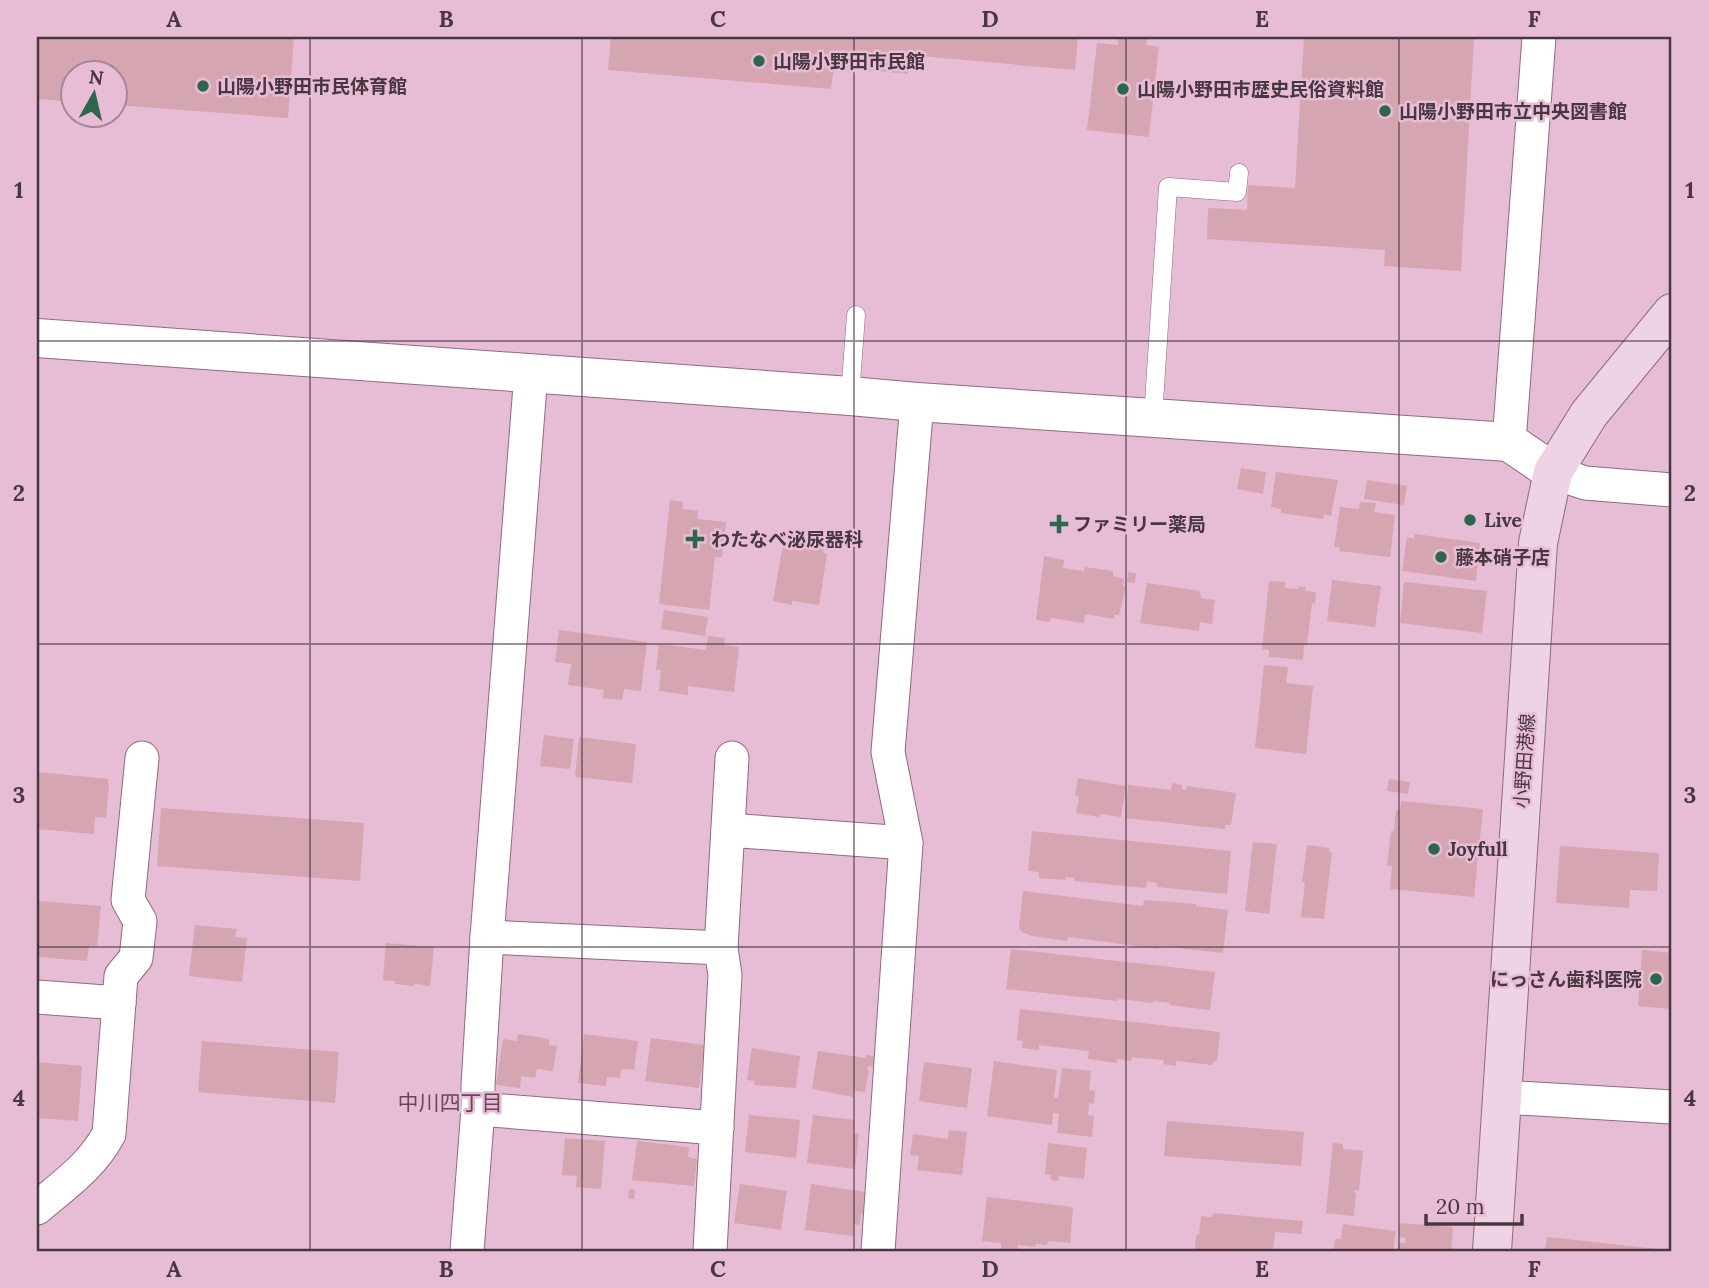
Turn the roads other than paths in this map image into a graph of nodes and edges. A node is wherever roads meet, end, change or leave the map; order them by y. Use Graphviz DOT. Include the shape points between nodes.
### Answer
graph roads {
  1 [pos="1539,37"];
  2 [pos="1239,173"];
  3 [pos="1672,313"];
  4 [pos="856,315"];
  5 [pos="37,338"];
  6 [pos="531,373"];
  7 [pos="850,396"];
  8 [pos="917,402"];
  9 [pos="1153,418"];
  10 [pos="1509,442"];
  11 [pos="1553,472"];
  12 [pos="1672,490"];
  13 [pos="142,758"];
  14 [pos="732,758"];
  15 [pos="728,830"];
  16 [pos="906,843"];
  17 [pos="487,937"];
  18 [pos="721,948"];
  19 [pos="37,997"];
  20 [pos="119,1003"];
  21 [pos="1501,1097"];
  22 [pos="1672,1107"];
  23 [pos="478,1110"];
  24 [pos="717,1128"];
  25 [pos="37,1208"];
  26 [pos="467,1251"];
  27 [pos="710,1251"];
  28 [pos="878,1251"];
  29 [pos="1492,1251"];
  1 -- 10 [label="street"];
  2 -- 9 [label="lane" via="1237,192 1168,187"];
  3 -- 11 [label="main road, 小野田港線" via="1589,414"];
  4 -- 7 [label="lane"];
  5 -- 6 [label="street"];
  6 -- 7 [label="street"];
  6 -- 17 [label="street"];
  7 -- 8 [label="street"];
  8 -- 9 [label="street"];
  8 -- 16 [label="street" via="888,752"];
  9 -- 10 [label="street"];
  10 -- 11 [label="street"];
  11 -- 12 [label="street" via="1585,483"];
  11 -- 21 [label="main road, 小野田港線" via="1538,543"];
  13 -- 20 [label="street" via="128,900 140,921 136,958 121,976"];
  14 -- 15 [label="street"];
  15 -- 16 [label="street"];
  15 -- 18 [label="street"];
  16 -- 28 [label="street"];
  17 -- 18 [label="street"];
  17 -- 23 [label="street"];
  18 -- 24 [label="street" via="725,975"];
  19 -- 20 [label="street"];
  20 -- 25 [label="street" via="109,1134 88,1165"];
  21 -- 22 [label="street"];
  21 -- 29 [label="main road, 小野田港線"];
  23 -- 24 [label="street"];
  23 -- 26 [label="street"];
  24 -- 27 [label="street"];
}
